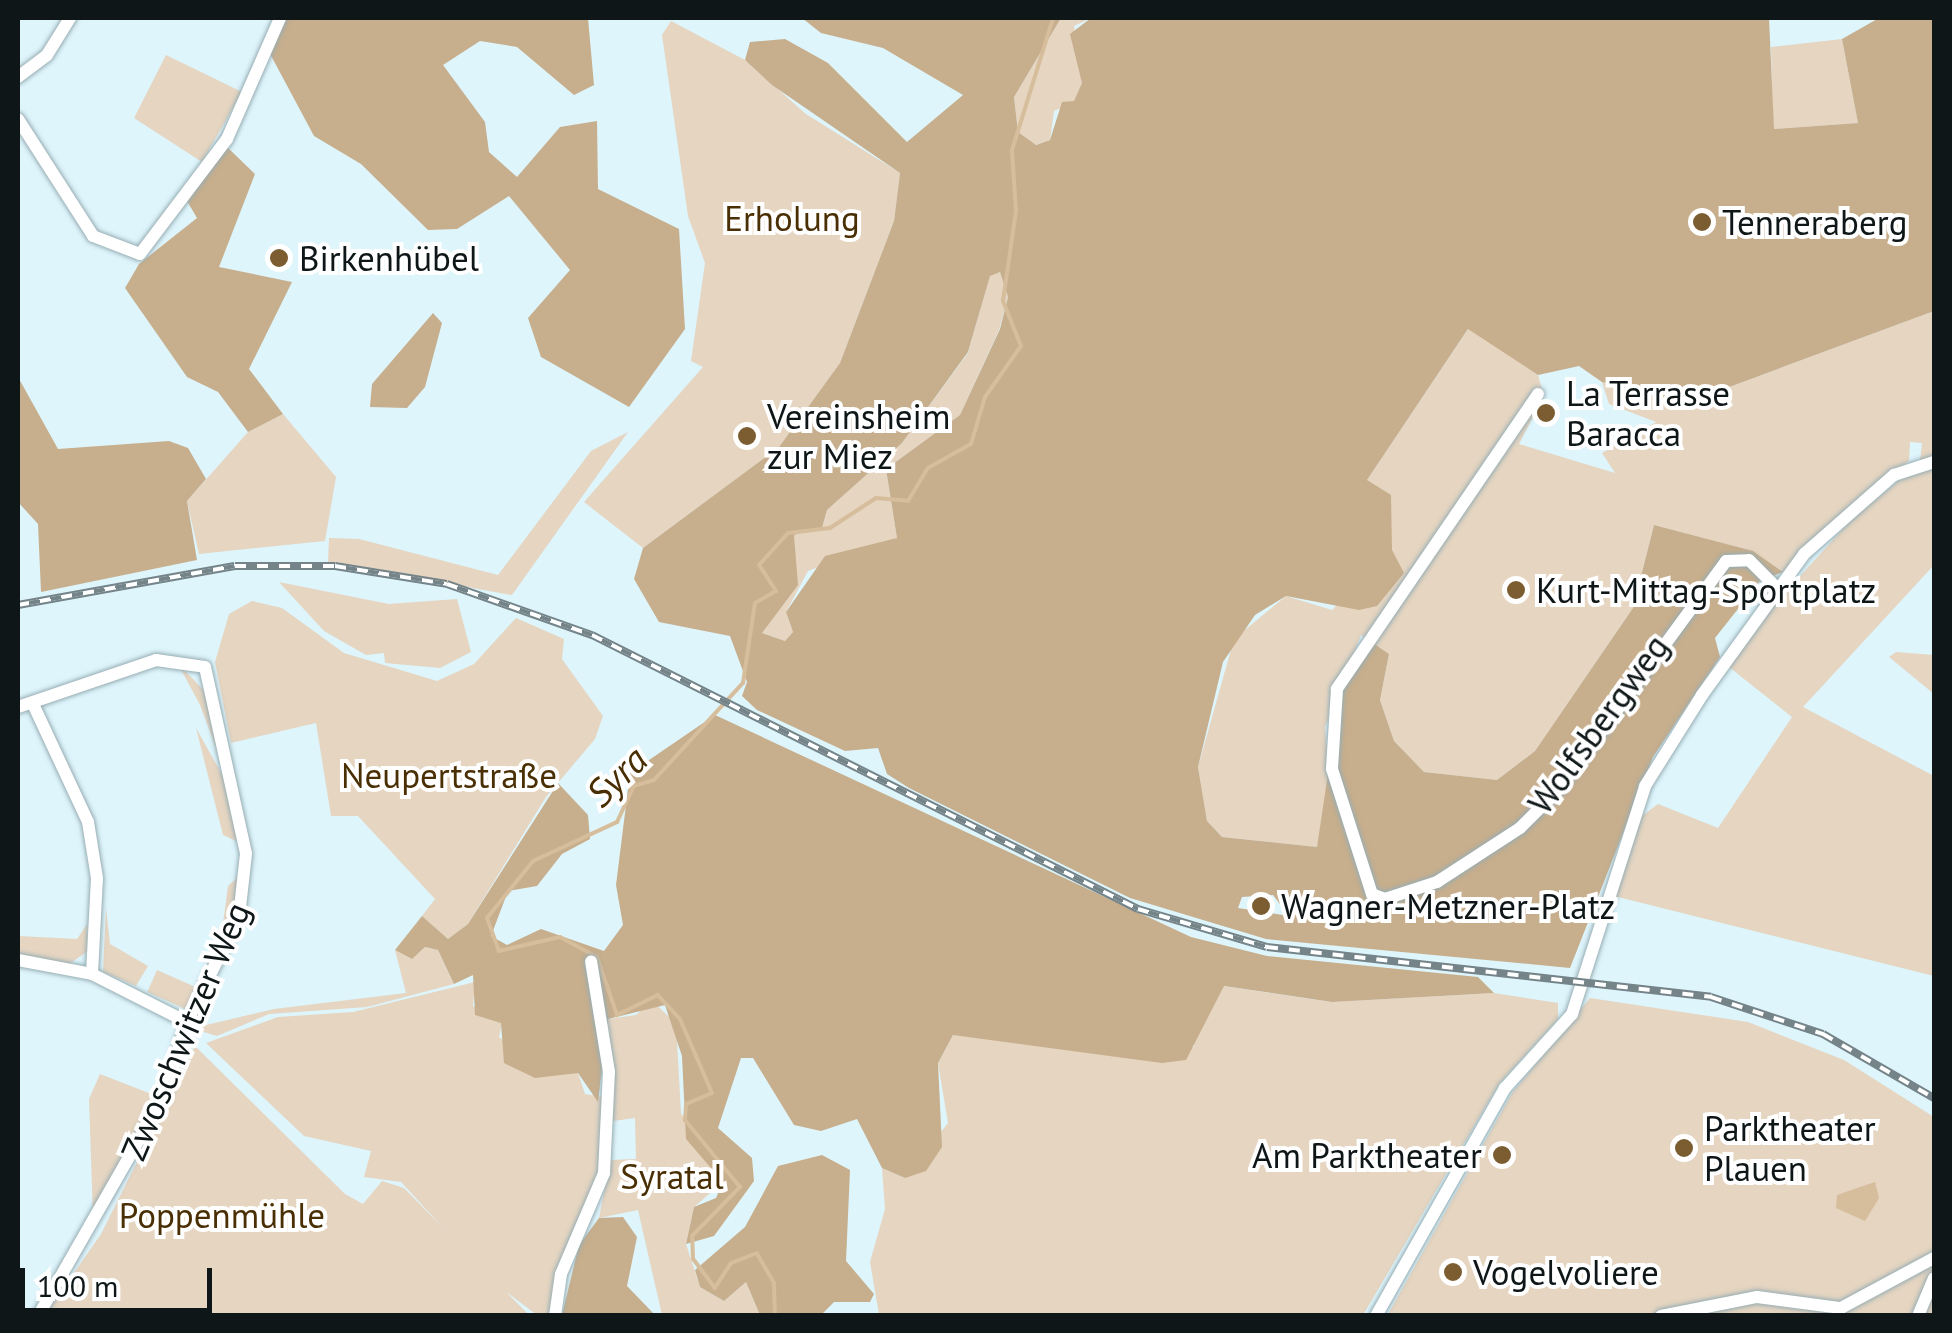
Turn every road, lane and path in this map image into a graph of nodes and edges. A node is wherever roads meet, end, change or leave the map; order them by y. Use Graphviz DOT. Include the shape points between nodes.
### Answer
graph roads {
  1 [pos="70,18"];
  2 [pos="280,18"];
  3 [pos="18,78"];
  4 [pos="18,119"];
  5 [pos="1538,394"];
  6 [pos="1934,462"];
  7 [pos="1776,587"];
  8 [pos="33,704"];
  9 [pos="18,707"];
  10 [pos="18,960"];
  11 [pos="592,960"];
  12 [pos="92,974"];
  13 [pos="187,1022"];
  14 [pos="1934,1258"];
  15 [pos="1934,1278"];
  16 [pos="38,1316"];
  17 [pos="555,1316"];
  18 [pos="1376,1316"];
  19 [pos="1660,1316"];
  20 [pos="1918,1316"];
  1 -- 3 [label="street" via="47,55"];
  2 -- 4 [label="street" via="227,139 140,254 93,236"];
  5 -- 7 [label="street, Wolfsbergweg" via="1336,689 1332,768 1372,894 1385,899 1437,882 1520,828 1560,788 1726,560 1749,560"];
  6 -- 7 [label="street, Wolfsbergweg" via="1869,494"];
  7 -- 18 [label="street, Wolfsbergweg" via="1645,786 1572,1014 1505,1088"];
  8 -- 9 [label="street"];
  8 -- 12 [label="street" via="88,822 98,878"];
  8 -- 13 [label="street, Zwoschwitzer Weg" via="156,660 205,667 236,786 245,890 232,937"];
  10 -- 12 [label="street"];
  11 -- 17 [label="street" via="609,1072 604,1173 561,1274"];
  12 -- 13 [label="street"];
  13 -- 16 [label="street, Zwoschwitzer Weg" via="184,1050 140,1145"];
  14 -- 19 [label="street" via="1841,1308 1757,1297"];
  15 -- 20 [label="street"];
}
